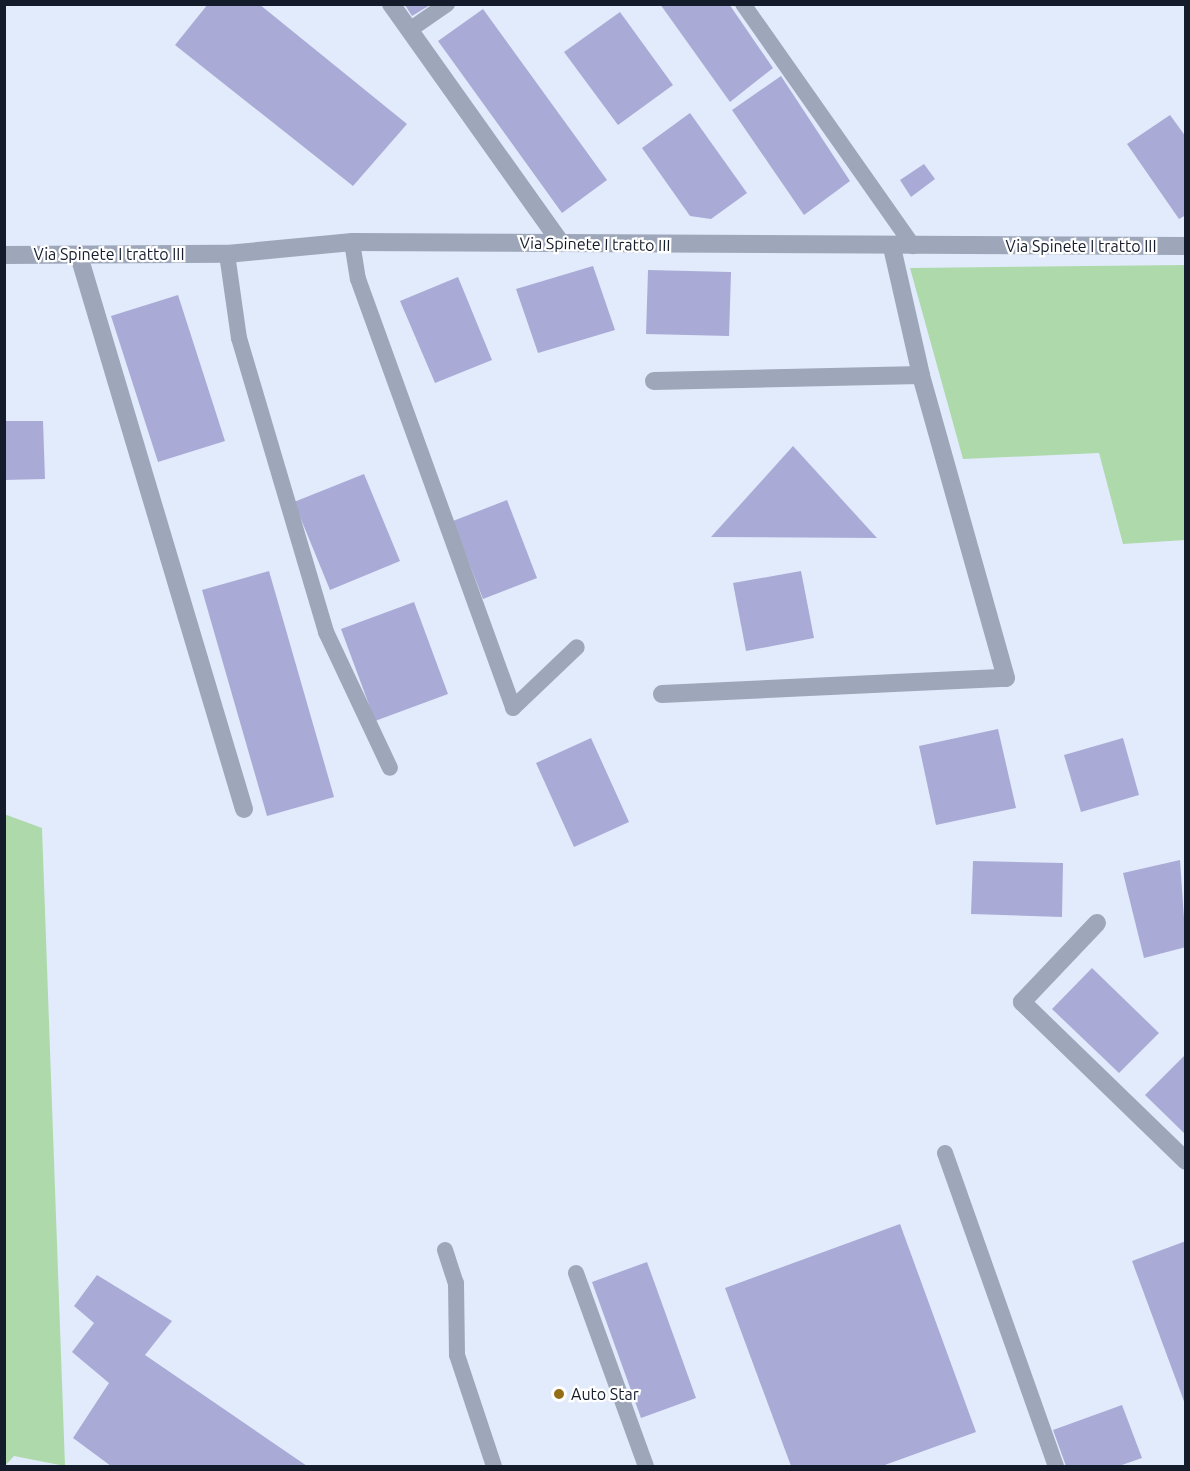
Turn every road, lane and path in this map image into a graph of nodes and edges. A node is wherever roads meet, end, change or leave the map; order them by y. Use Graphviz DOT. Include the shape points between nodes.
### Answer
graph roads {
  1 [pos="391,4"];
  2 [pos="447,4"];
  3 [pos="743,4"];
  4 [pos="411,29"];
  5 [pos="352,242"];
  6 [pos="561,243"];
  7 [pos="913,246"];
  8 [pos="1185,246"];
  9 [pos="892,247"];
  10 [pos="227,254"];
  11 [pos="4,255"];
  12 [pos="79,256"];
  13 [pos="921,375"];
  14 [pos="654,381"];
  15 [pos="577,647"];
  16 [pos="662,694"];
  17 [pos="390,768"];
  18 [pos="244,809"];
  19 [pos="1097,923"];
  20 [pos="945,1153"];
  21 [pos="1185,1161"];
  22 [pos="445,1250"];
  23 [pos="576,1272"];
  24 [pos="494,1467"];
  25 [pos="646,1467"];
  26 [pos="1056,1467"];
  1 -- 4 [label="street"];
  2 -- 4 [label="lane"];
  3 -- 7 [label="lane"];
  4 -- 6 [label="street"];
  5 -- 6 [label="street, Via Spinete I tratto III"];
  5 -- 10 [label="street, Via Spinete I tratto III"];
  5 -- 15 [label="lane" via="358,279 513,708"];
  6 -- 9 [label="street, Via Spinete I tratto III"];
  7 -- 8 [label="street, Via Spinete I tratto III"];
  7 -- 9 [label="street, Via Spinete I tratto III"];
  9 -- 13 [label="street"];
  10 -- 12 [label="street, Via Spinete I tratto III"];
  10 -- 17 [label="lane" via="239,338 327,632"];
  11 -- 12 [label="street, Via Spinete I tratto III"];
  12 -- 18 [label="street"];
  13 -- 14 [label="street"];
  13 -- 16 [label="street" via="1006,678"];
  19 -- 21 [label="street" via="1022,1002"];
  20 -- 26 [label="lane"];
  22 -- 24 [label="lane" via="456,1283 457,1355"];
  23 -- 25 [label="lane"];
}
